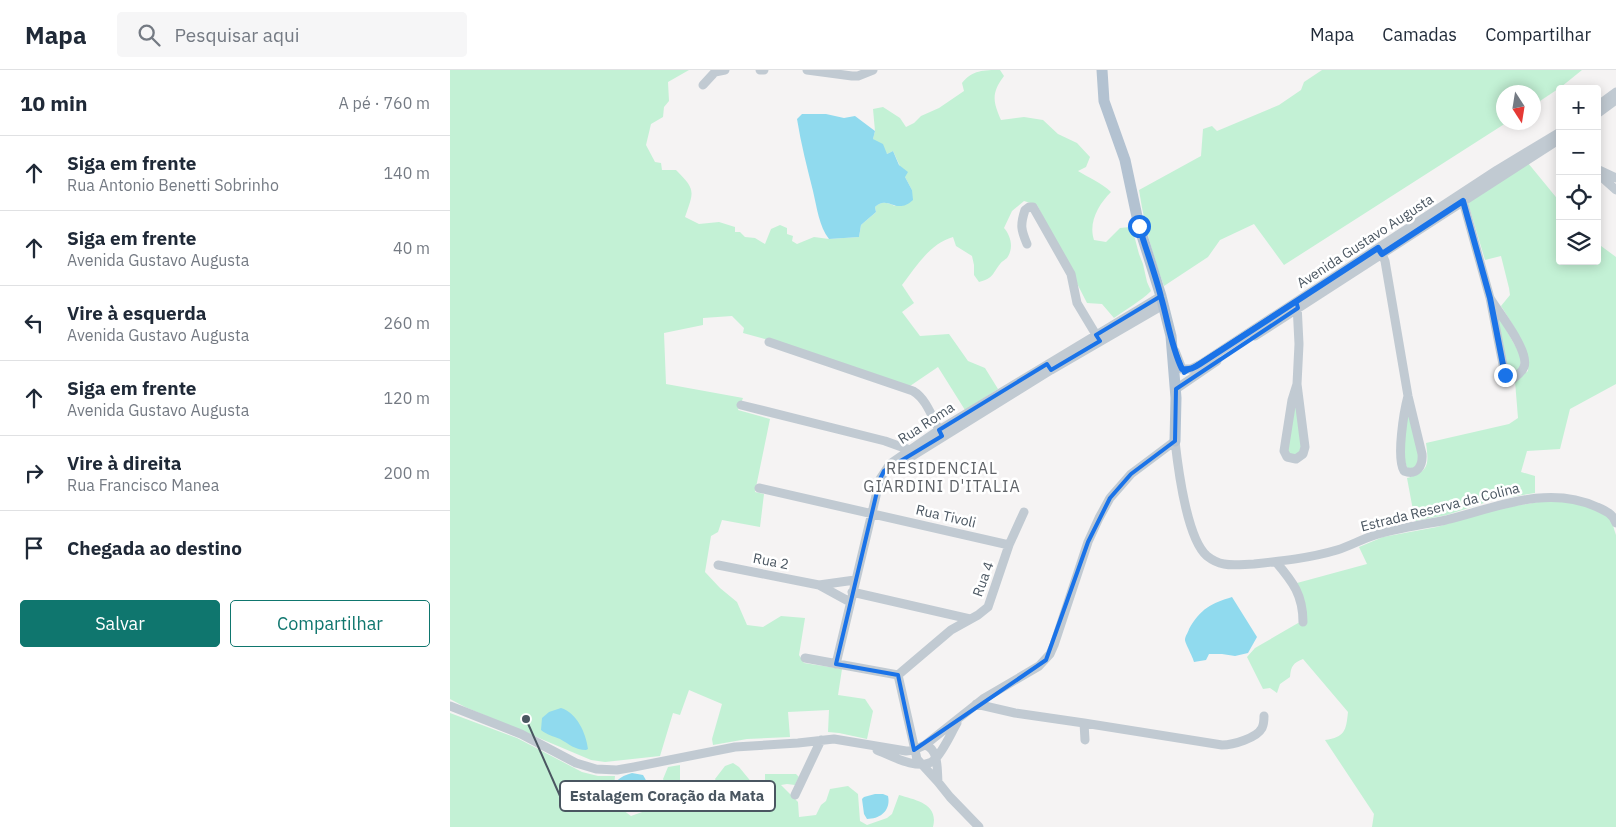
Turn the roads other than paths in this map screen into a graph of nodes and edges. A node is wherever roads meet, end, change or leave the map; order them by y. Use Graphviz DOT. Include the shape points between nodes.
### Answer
graph roads {
  1 [pos="725,70"];
  2 [pos="760,70"];
  3 [pos="764,70"];
  4 [pos="807,70"];
  5 [pos="873,70"];
  6 [pos="1102,70"];
  7 [pos="702,84"];
  8 [pos="1616,92"];
  9 [pos="1616,100"];
  10 [pos="1601,103"];
  11 [pos="1601,111"];
  12 [pos="1556,139"];
  13 [pos="1556,139"];
  14 [pos="1601,171"];
  15 [pos="1599,175"];
  16 [pos="1616,178"];
  17 [pos="1616,190"];
  18 [pos="1463,201"];
  19 [pos="1027,244"];
  20 [pos="1380,251"];
  21 [pos="1490,298"];
  22 [pos="1162,301"];
  23 [pos="1297,304"];
  24 [pos="1098,338"];
  25 [pos="769,342"];
  26 [pos="1172,342"];
  27 [pos="1297,384"];
  28 [pos="1176,389"];
  29 [pos="1408,396"];
  30 [pos="741,406"];
  31 [pos="940,433"];
  32 [pos="1175,441"];
  33 [pos="912,452"];
  34 [pos="759,488"];
  35 [pos="1024,512"];
  36 [pos="872,514"];
  37 [pos="1616,524"];
  38 [pos="1009,545"];
  39 [pos="1276,562"];
  40 [pos="718,565"];
  41 [pos="855,580"];
  42 [pos="819,585"];
  43 [pos="852,592"];
  44 [pos="850,602"];
  45 [pos="944,614"];
  46 [pos="970,619"];
  47 [pos="1303,622"];
  48 [pos="952,630"];
  49 [pos="805,658"];
  50 [pos="836,664"];
  51 [pos="898,675"];
  52 [pos="976,704"];
  53 [pos="450,706"];
  54 [pos="1264,716"];
  55 [pos="960,718"];
  56 [pos="1084,722"];
  57 [pos="821,740"];
  58 [pos="1084,740"];
  59 [pos="858,742"];
  60 [pos="926,745"];
  61 [pos="914,750"];
  62 [pos="936,758"];
  63 [pos="921,764"];
  64 [pos="938,782"];
  65 [pos="795,796"];
  66 [pos="979,827"];
  1 -- 7 [label="street" via="715,72"];
  2 -- 3 [label="street"];
  4 -- 5 [label="street" via="852,76"];
  6 -- 22 [label="main road" via="1104,101 1125,160 1139,226"];
  8 -- 10 [label="street"];
  9 -- 11 [label="street"];
  12 -- 18 [label="street, Avenida Gustavo Augusta"];
  13 -- 20 [label="street, Avenida Gustavo Augusta" via="1497,170"];
  14 -- 16 [label="street"];
  15 -- 17 [label="street"];
  18 -- 20 [label="street, Avenida Gustavo Augusta"];
  18 -- 21 [label="street"];
  19 -- 24 [label="street" via="1021,227 1025,210 1033,207 1071,274 1077,303"];
  20 -- 23 [label="street, Avenida Gustavo Augusta"];
  20 -- 29 [label="street" via="1386,261"];
  21 -- 21 [label="street" via="1505,375 1513,378 1522,371 1525,360 1508,324"];
  22 -- 24 [label="street, Rua Roma"];
  22 -- 26 [label="main road"];
  23 -- 26 [label="street, Avenida Gustavo Augusta" via="1191,369 1182,369"];
  23 -- 27 [label="street"];
  23 -- 28 [label="street, Avenida Gustavo Augusta"];
  24 -- 31 [label="street, Rua Roma"];
  25 -- 31 [label="street" via="913,391 923,400"];
  26 -- 28 [label="main road"];
  27 -- 27 [label="street" via="1284,451 1287,457 1296,459 1303,454 1305,447"];
  28 -- 32 [label="main road"];
  29 -- 29 [label="street" via="1402,420 1401,462 1404,470 1413,473 1421,465 1422,454"];
  30 -- 33 [label="street" via="885,441"];
  31 -- 33 [label="street, Rua Roma"];
  32 -- 39 [label="street, Estrada Reserva da Colina" via="1180,480 1202,551 1225,565"];
  32 -- 52 [label="street" via="1131,474 1110,498 1088,542 1054,645 1046,660"];
  33 -- 36 [label="street, Rua Roma" via="884,471"];
  34 -- 36 [label="street, Rua Tivoli"];
  35 -- 38 [label="street, Rua 4"];
  36 -- 38 [label="street, Rua Tivoli"];
  36 -- 41 [label="street"];
  37 -- 39 [label="street, Estrada Reserva da Colina" via="1608,512 1588,503 1540,498 1496,505 1446,520 1374,535 1338,550"];
  38 -- 46 [label="street, Rua 4" via="988,607"];
  39 -- 47 [label="street" via="1298,592"];
  40 -- 42 [label="street, Rua 2"];
  41 -- 42 [label="street, Rua 2"];
  41 -- 43 [label="street"];
  42 -- 44 [label="street, Rua 2"];
  43 -- 44 [label="street"];
  43 -- 45 [label="street"];
  44 -- 50 [label="street"];
  45 -- 46 [label="street"];
  45 -- 48 [label="street"];
  46 -- 48 [label="street, Rua 4"];
  48 -- 51 [label="street, Rua 4"];
  49 -- 50 [label="street"];
  50 -- 51 [label="street"];
  51 -- 61 [label="street"];
  52 -- 55 [label="street"];
  52 -- 56 [label="street"];
  53 -- 57 [label="street" via="521,734 596,770 634,767 735,747"];
  54 -- 56 [label="street" via="1263,728 1257,734 1229,745"];
  55 -- 60 [label="street"];
  55 -- 62 [label="street"];
  56 -- 58 [label="street"];
  57 -- 59 [label="street"];
  57 -- 65 [label="street"];
  59 -- 61 [label="street"];
  59 -- 63 [label="street"];
  60 -- 61 [label="street"];
  60 -- 62 [label="street" via="931,747"];
  61 -- 63 [label="street"];
  62 -- 63 [label="street"];
  62 -- 64 [label="street"];
  63 -- 64 [label="street"];
  64 -- 66 [label="street"];
}
